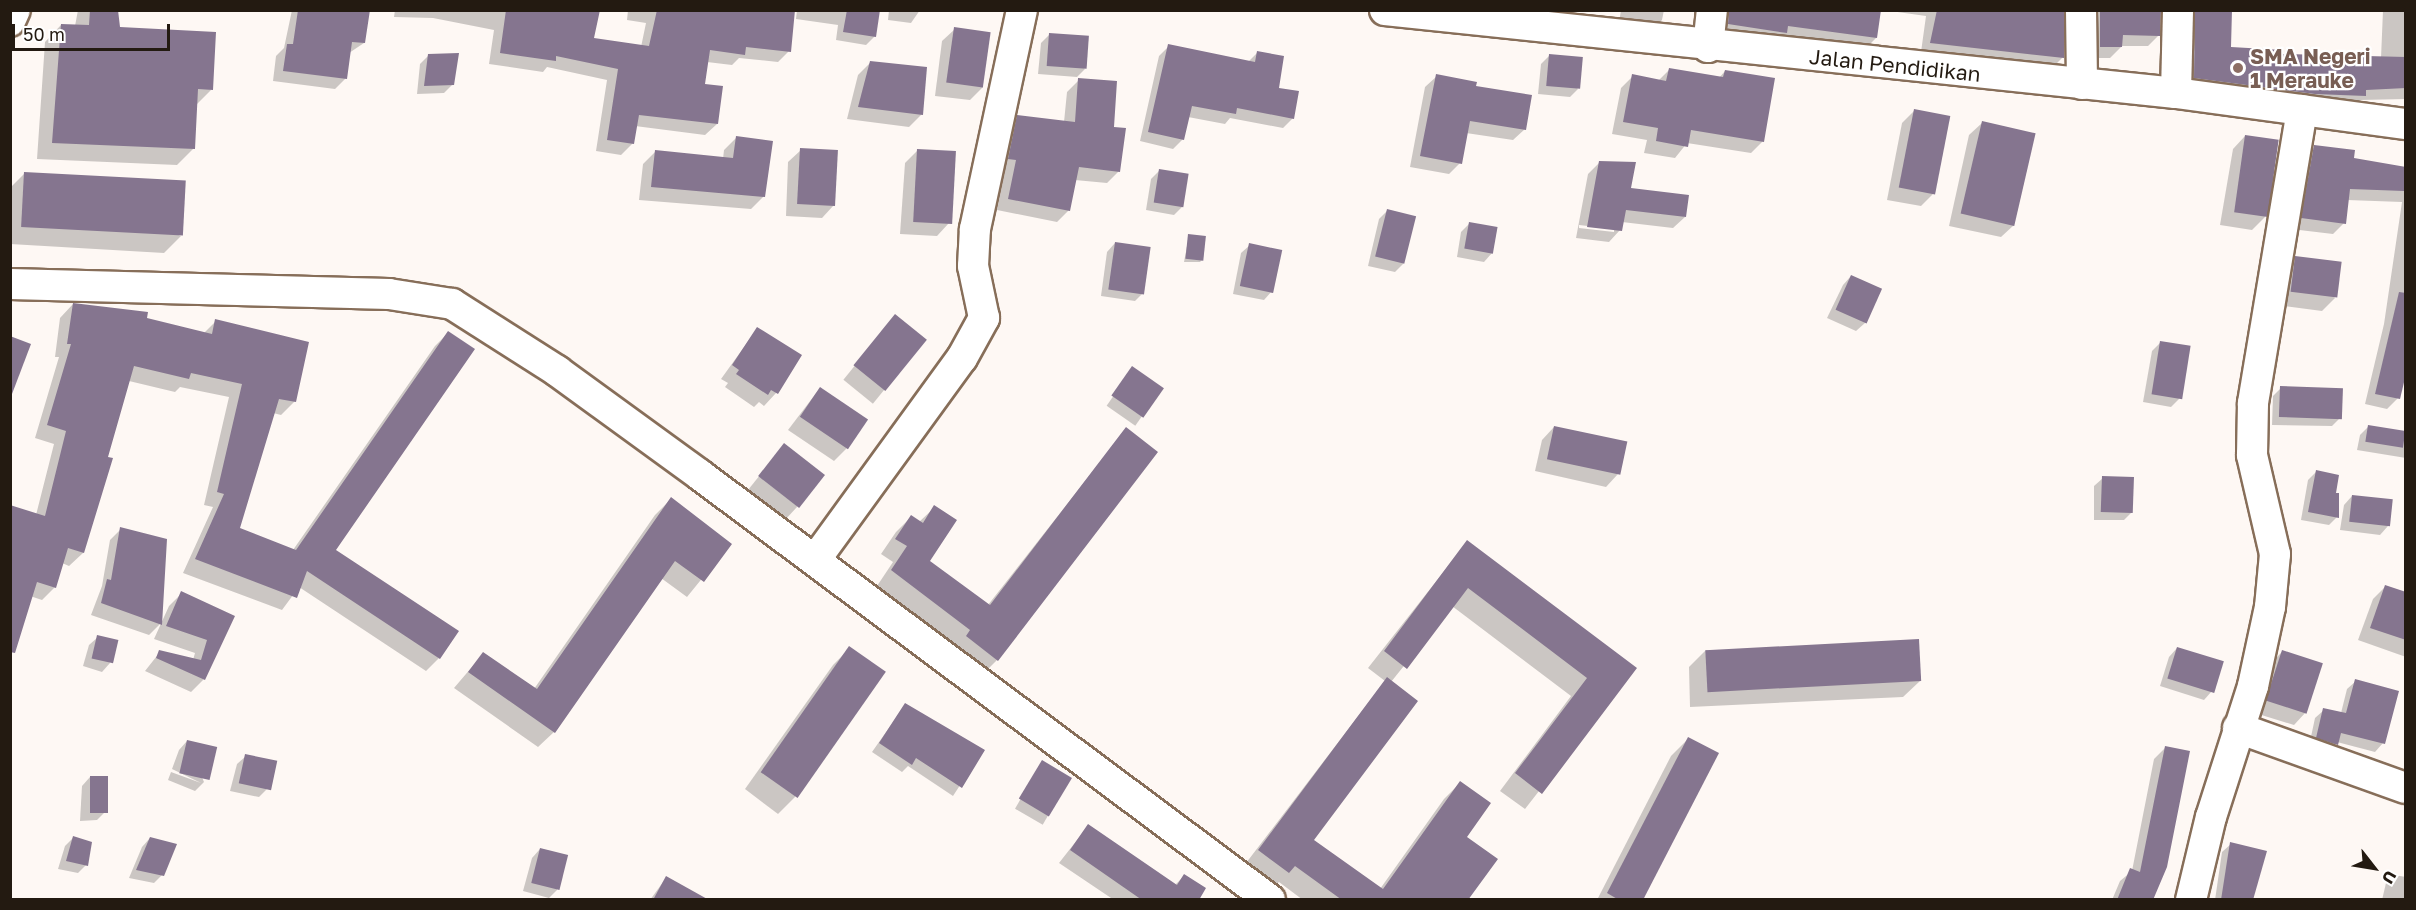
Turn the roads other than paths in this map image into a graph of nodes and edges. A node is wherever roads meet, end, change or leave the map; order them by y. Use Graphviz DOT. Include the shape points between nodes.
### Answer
graph roads {
  1 [pos="15,10"];
  2 [pos="1022,10"];
  3 [pos="1385,10"];
  4 [pos="1712,10"];
  5 [pos="2081,10"];
  6 [pos="2178,10"];
  7 [pos="10,21"];
  8 [pos="1708,46"];
  9 [pos="2082,84"];
  10 [pos="2176,93"];
  11 [pos="2302,110"];
  12 [pos="2406,124"];
  13 [pos="10,284"];
  14 [pos="815,560"];
  15 [pos="2238,728"];
  16 [pos="2406,788"];
  17 [pos="1270,900"];
  18 [pos="2191,900"];
  1 -- 7 [label="street"];
  2 -- 14 [label="street" via="975,229 973,266 984,318 963,358"];
  3 -- 8 [label="street, Jalan Pendidikan"];
  4 -- 8 [label="street"];
  5 -- 9 [label="street"];
  6 -- 10 [label="street"];
  8 -- 9 [label="street, Jalan Pendidikan"];
  9 -- 10 [label="street, Jalan Pendidikan"];
  10 -- 11 [label="street, Jalan Pendidikan"];
  11 -- 12 [label="street, Jalan Pendidikan"];
  11 -- 15 [label="street" via="2253,404 2252,455 2275,554 2273,576 2253,686"];
  13 -- 14 [label="street" via="389,294 452,304 557,371"];
  14 -- 17 [label="street"];
  15 -- 16 [label="street"];
  15 -- 18 [label="street"];
}
